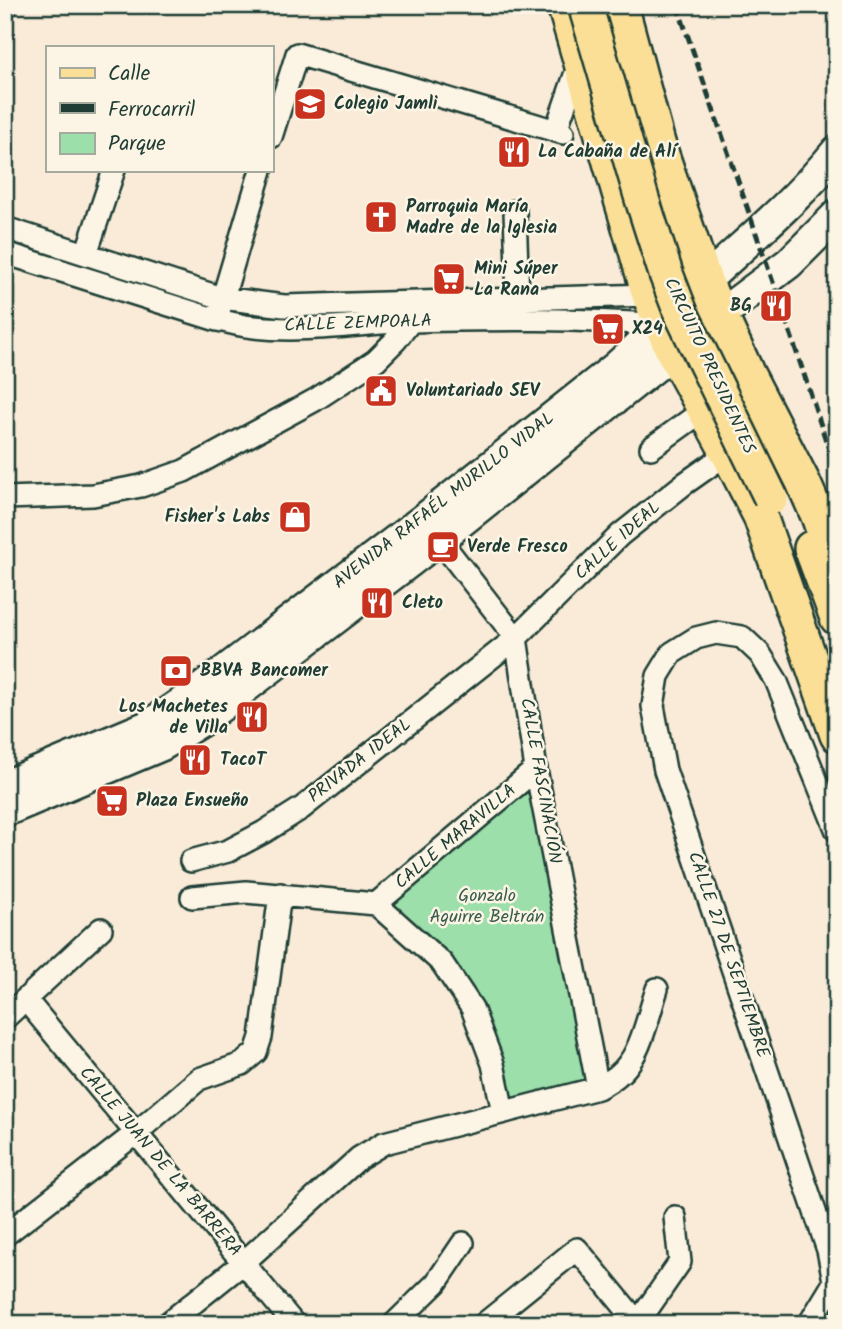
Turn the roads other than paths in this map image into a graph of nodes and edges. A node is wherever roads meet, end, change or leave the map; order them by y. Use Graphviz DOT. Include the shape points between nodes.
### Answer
graph roads {
  1 [pos="564,5"];
  2 [pos="585,5"];
  3 [pos="606,5"];
  4 [pos="621,5"];
  5 [pos="580,59"];
  6 [pos="273,131"];
  7 [pos="658,142"];
  8 [pos="837,151"];
  9 [pos="609,159"];
  10 [pos="113,172"];
  11 [pos="260,172"];
  12 [pos="515,211"];
  13 [pos="837,215"];
  14 [pos="5,228"];
  15 [pos="5,253"];
  16 [pos="86,254"];
  17 [pos="705,281"];
  18 [pos="222,298"];
  19 [pos="517,298"];
  20 [pos="410,311"];
  21 [pos="721,314"];
  22 [pos="217,320"];
  23 [pos="661,324"];
  24 [pos="748,375"];
  25 [pos="701,404"];
  26 [pos="567,420"];
  27 [pos="651,448"];
  28 [pos="728,453"];
  29 [pos="780,493"];
  30 [pos="5,498"];
  31 [pos="439,540"];
  32 [pos="837,569"];
  33 [pos="837,618"];
  34 [pos="516,638"];
  35 [pos="837,680"];
  36 [pos="837,734"];
  37 [pos="536,769"];
  38 [pos="5,786"];
  39 [pos="5,811"];
  40 [pos="837,831"];
  41 [pos="191,862"];
  42 [pos="280,894"];
  43 [pos="192,897"];
  44 [pos="376,904"];
  45 [pos="101,929"];
  46 [pos="657,989"];
  47 [pos="26,1000"];
  48 [pos="5,1018"];
  49 [pos="598,1087"];
  50 [pos="503,1112"];
  51 [pos="136,1133"];
  52 [pos="675,1217"];
  53 [pos="5,1235"];
  54 [pos="463,1243"];
  55 [pos="243,1263"];
  56 [pos="835,1289"];
  57 [pos="637,1323"];
  58 [pos="167,1324"];
  59 [pos="294,1324"];
  60 [pos="394,1324"];
  61 [pos="484,1324"];
  62 [pos="808,1324"];
  1 -- 5 [label="main road"];
  2 -- 29 [label="main road, CIRCUITO PRESIDENTES, bridge" via="676,300 698,351"];
  3 -- 29 [label="main road, CIRCUITO PRESIDENTES" via="697,301"];
  4 -- 7 [label="main road"];
  5 -- 6 [label="street" via="559,131 297,54"];
  5 -- 9 [label="main road"];
  7 -- 9 [label="main road" via="651,160 643,166 625,168"];
  7 -- 17 [label="main road"];
  8 -- 17 [label="main road"];
  9 -- 23 [label="main road"];
  10 -- 16 [label="street"];
  11 -- 18 [label="street"];
  12 -- 19 [label="street"];
  13 -- 21 [label="main road" via="789,263"];
  14 -- 16 [label="street, CALLE ZEMPOALA"];
  15 -- 22 [label="street, CALLE ZEMPOALA"];
  16 -- 18 [label="street, CALLE ZEMPOALA"];
  17 -- 21 [label="main road"];
  17 -- 23 [label="main road, CALLE ZEMPOALA" via="687,288"];
  18 -- 20 [label="street, CALLE ZEMPOALA" via="284,306"];
  18 -- 22 [label="street"];
  19 -- 20 [label="street, CALLE ZEMPOALA"];
  19 -- 23 [label="street, CALLE ZEMPOALA"];
  20 -- 22 [label="street, CALLE ZEMPOALA" via="324,327 253,327"];
  20 -- 23 [label="street, CALLE ZEMPOALA"];
  20 -- 30 [label="street" via="396,340 376,360 315,400 184,471 141,486 93,495"];
  21 -- 23 [label="main road, CALLE ZEMPOALA"];
  21 -- 24 [label="main road"];
  23 -- 25 [label="main road"];
  23 -- 26 [label="main road, AVENIDA RAFAÉL MURILLO VIDAL"];
  24 -- 25 [label="main road" via="730,375 711,383"];
  24 -- 32 [label="main road" via="803,482"];
  25 -- 27 [label="street"];
  25 -- 28 [label="main road"];
  26 -- 31 [label="main road, AVENIDA RAFAÉL MURILLO VIDAL"];
  26 -- 38 [label="main road, AVENIDA RAFAÉL MURILLO VIDAL" via="423,520 148,726"];
  28 -- 34 [label="street, CALLE IDEAL" via="620,535"];
  28 -- 36 [label="main road" via="760,516"];
  29 -- 33 [label="main road, CIRCUITO PRESIDENTES"];
  29 -- 35 [label="main road, CIRCUITO PRESIDENTES"];
  31 -- 34 [label="street, CALLE FASCINACIÓN"];
  31 -- 39 [label="main road, AVENIDA RAFAÉL MURILLO VIDAL" via="204,719 162,745"];
  34 -- 37 [label="street, CALLE FASCINACIÓN"];
  34 -- 41 [label="street, PRIVADA IDEAL" via="302,808 228,851"];
  37 -- 44 [label="street, CALLE MARAVILLA"];
  37 -- 49 [label="street, CALLE FASCINACIÓN"];
  40 -- 56 [label="street, CALLE 27 DE SEPTIEMBRE" via="776,680 760,653 742,637 716,633 696,638 671,653 658,676 653,706 665,770 828,1250"];
  42 -- 43 [label="street"];
  42 -- 44 [label="street"];
  42 -- 51 [label="street" via="256,1052 242,1064 199,1079"];
  44 -- 50 [label="street" via="442,962 472,1008 493,1064"];
  45 -- 47 [label="street"];
  46 -- 49 [label="street" via="630,1063"];
  47 -- 48 [label="street"];
  47 -- 51 [label="street, CALLE JUAN DE LA BARRERA"];
  49 -- 50 [label="street"];
  50 -- 55 [label="street" via="384,1143 359,1158"];
  51 -- 53 [label="street"];
  51 -- 55 [label="street, CALLE JUAN DE LA BARRERA"];
  52 -- 57 [label="street" via="680,1262"];
  54 -- 60 [label="street" via="436,1283"];
  55 -- 58 [label="street"];
  55 -- 59 [label="street, CALLE JUAN DE LA BARRERA"];
  56 -- 62 [label="street, CALLE 27 DE SEPTIEMBRE"];
  57 -- 61 [label="street" via="577,1249"];
}
